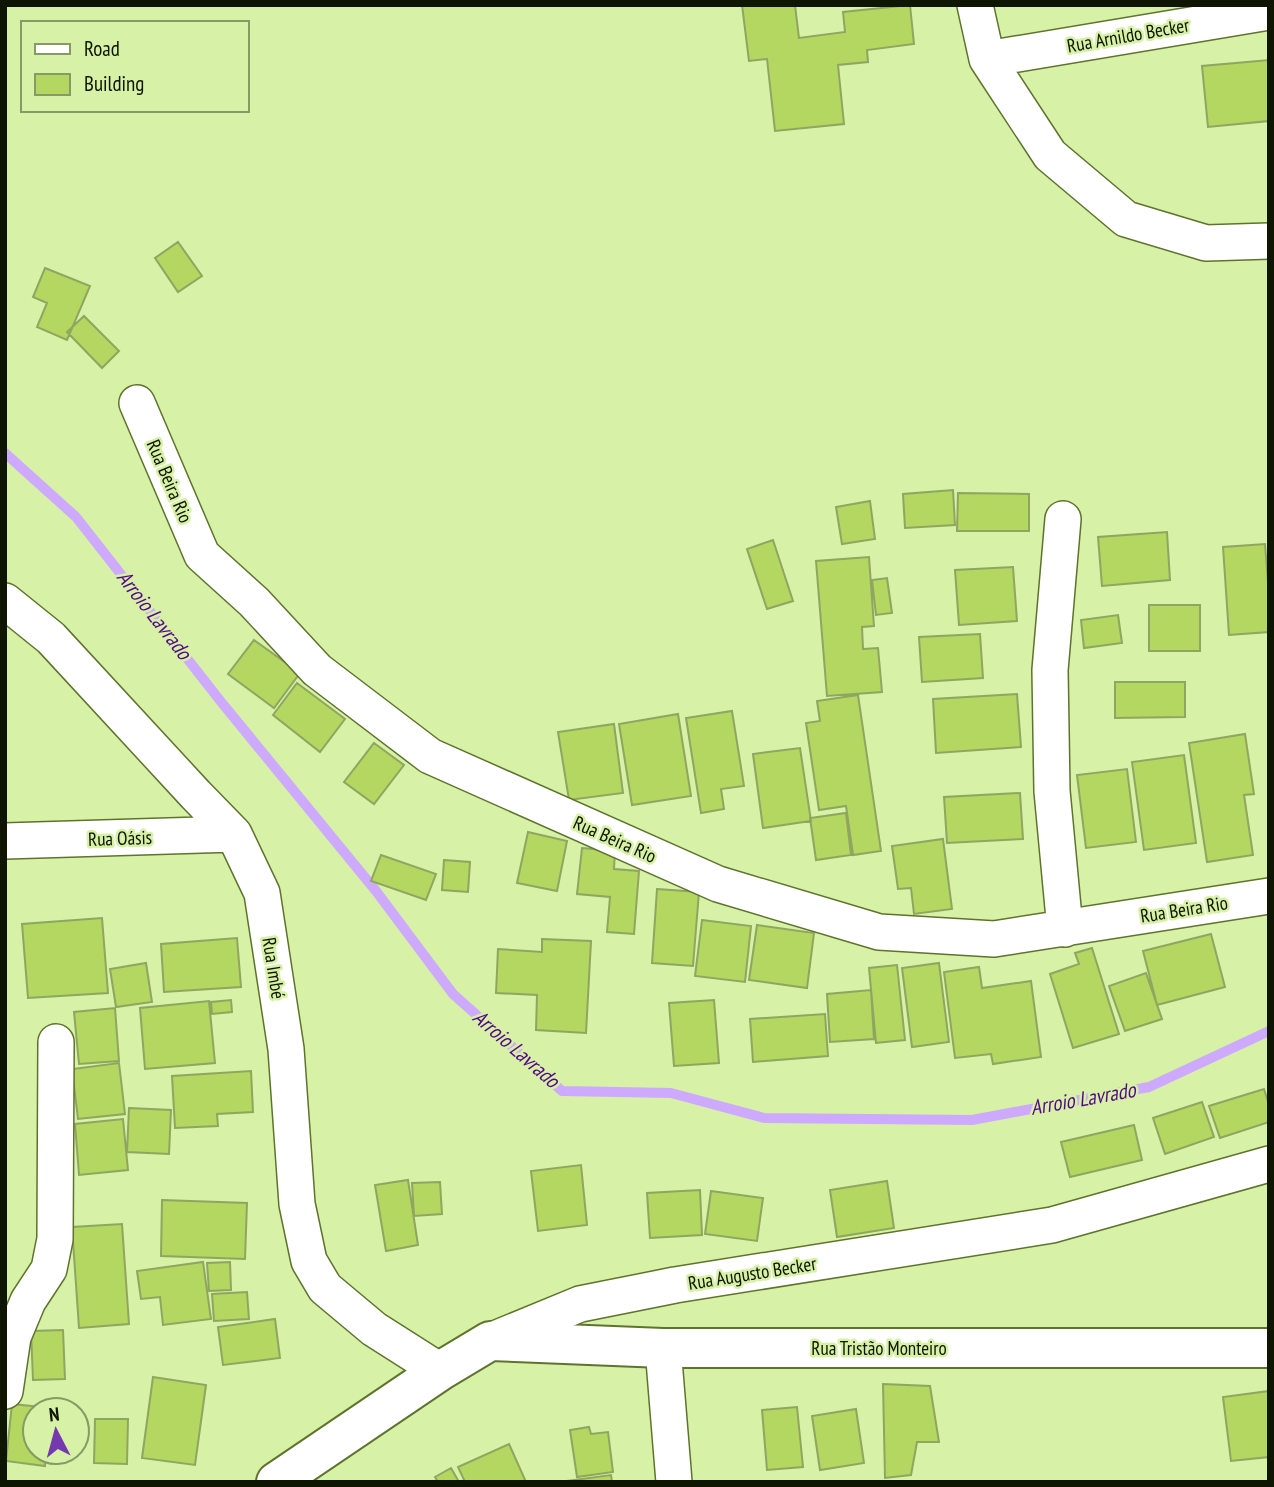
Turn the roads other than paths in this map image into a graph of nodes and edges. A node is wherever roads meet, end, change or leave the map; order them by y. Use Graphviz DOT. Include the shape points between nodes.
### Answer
graph roads {
  1 [pos="975,5"];
  2 [pos="1269,12"];
  3 [pos="987,59"];
  4 [pos="1269,241"];
  5 [pos="136,403"];
  6 [pos="1063,519"];
  7 [pos="5,601"];
  8 [pos="234,834"];
  9 [pos="5,841"];
  10 [pos="1269,896"];
  11 [pos="1065,929"];
  12 [pos="55,1042"];
  13 [pos="1269,1164"];
  14 [pos="489,1341"];
  15 [pos="663,1348"];
  16 [pos="1269,1348"];
  17 [pos="440,1370"];
  18 [pos="5,1391"];
  19 [pos="276,1482"];
  20 [pos="674,1482"];
  1 -- 3 [label="street"];
  2 -- 3 [label="street, Rua Arnildo Becker"];
  3 -- 4 [label="street" via="1050,155 1126,219 1206,243"];
  5 -- 11 [label="street, Rua Beira Rio" via="202,555 254,602 317,670 429,756 718,884 879,932 994,939"];
  6 -- 11 [label="street" via="1050,670 1052,791"];
  7 -- 8 [label="street, Rua Imbé" via="51,638"];
  8 -- 9 [label="street, Rua Oásis"];
  8 -- 17 [label="street, Rua Imbé" via="262,893 286,1049 297,1204 309,1261 325,1288 364,1321"];
  10 -- 11 [label="street, Rua Beira Rio"];
  12 -- 18 [label="street" via="55,1239 49,1269 28,1301 13,1337"];
  13 -- 14 [label="street, Rua Augusto Becker" via="1052,1224 580,1304"];
  14 -- 15 [label="main road, Rua Tristão Monteiro"];
  14 -- 17 [label="main road, Rua Augusto Becker"];
  15 -- 16 [label="main road, Rua Tristão Monteiro"];
  15 -- 20 [label="street"];
  17 -- 19 [label="main road, Rua Augusto Becker"];
}
